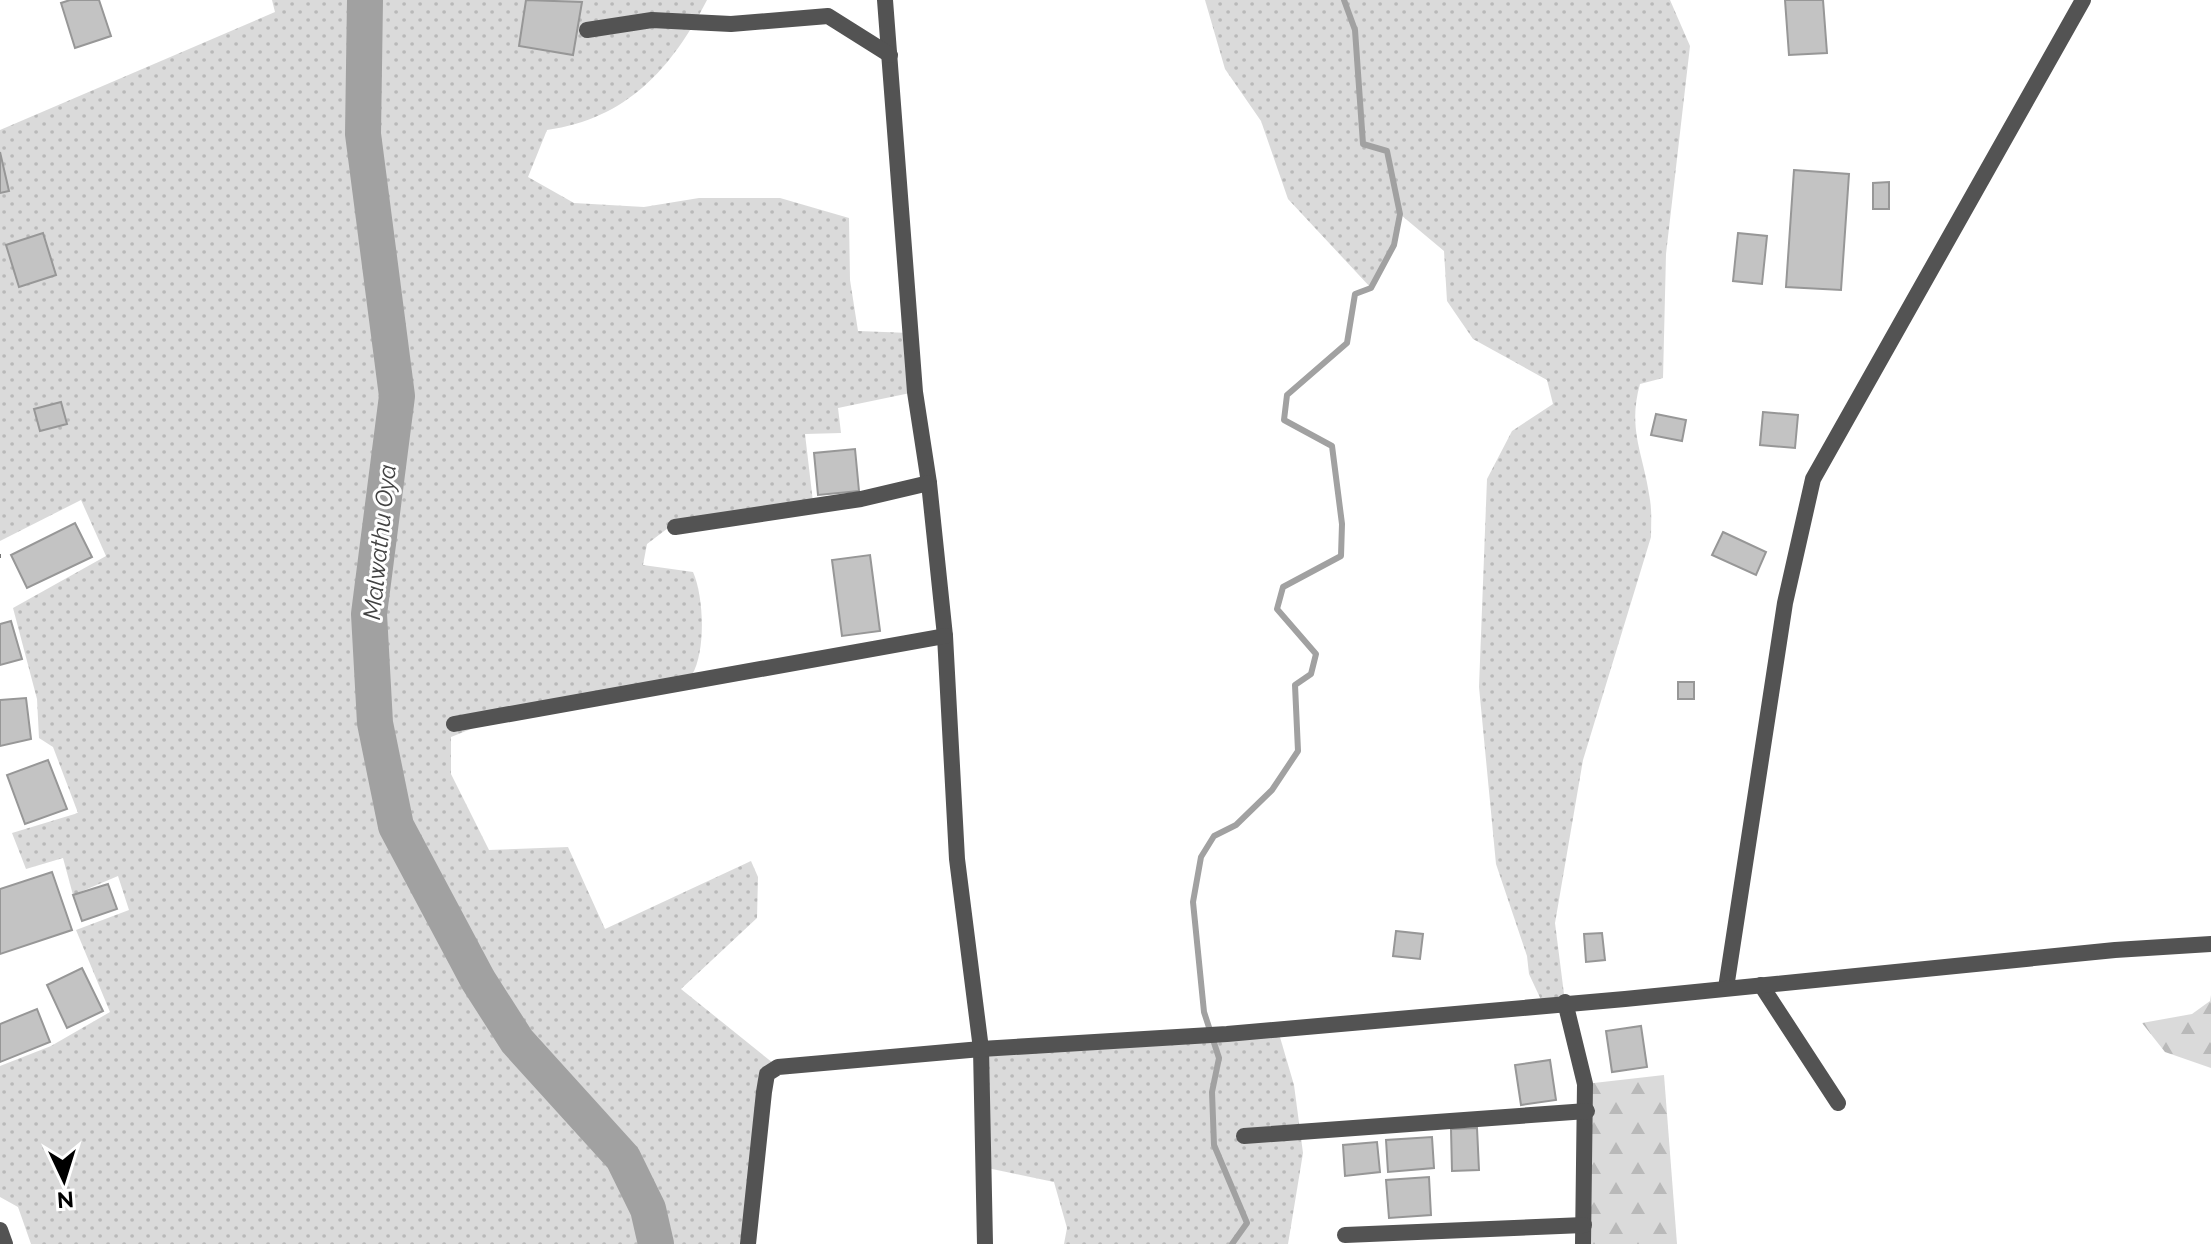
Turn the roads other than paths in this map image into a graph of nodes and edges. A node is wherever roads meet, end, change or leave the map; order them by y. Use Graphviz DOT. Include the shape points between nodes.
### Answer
graph roads {
  1 [pos="885,0"];
  2 [pos="2083,0"];
  3 [pos="587,30"];
  4 [pos="890,55"];
  5 [pos="929,483"];
  6 [pos="675,527"];
  7 [pos="945,636"];
  8 [pos="454,724"];
  9 [pos="2211,944"];
  10 [pos="1761,985"];
  11 [pos="1726,988"];
  12 [pos="1565,1002"];
  13 [pos="981,1049"];
  14 [pos="1838,1103"];
  15 [pos="1587,1111"];
  16 [pos="1244,1136"];
  17 [pos="1584,1225"];
  18 [pos="0,1230"];
  19 [pos="1345,1235"];
  20 [pos="5,1244"];
  21 [pos="748,1244"];
  22 [pos="985,1244"];
  23 [pos="1583,1244"];
  1 -- 4 [label="street"];
  2 -- 11 [label="street" via="1813,479 1785,603"];
  3 -- 4 [label="street" via="652,20 731,24 828,16"];
  4 -- 5 [label="street" via="915,392"];
  5 -- 6 [label="street" via="861,499"];
  5 -- 7 [label="street"];
  7 -- 8 [label="street"];
  7 -- 13 [label="street" via="957,859"];
  9 -- 10 [label="street"];
  10 -- 11 [label="street"];
  10 -- 14 [label="street"];
  11 -- 12 [label="street"];
  12 -- 13 [label="street" via="1227,1034"];
  12 -- 15 [label="street"];
  13 -- 21 [label="street" via="778,1067 767,1074"];
  13 -- 22 [label="street"];
  15 -- 16 [label="street"];
  15 -- 17 [label="street"];
  17 -- 19 [label="street"];
  17 -- 23 [label="street"];
  18 -- 20 [label="street"];
}
